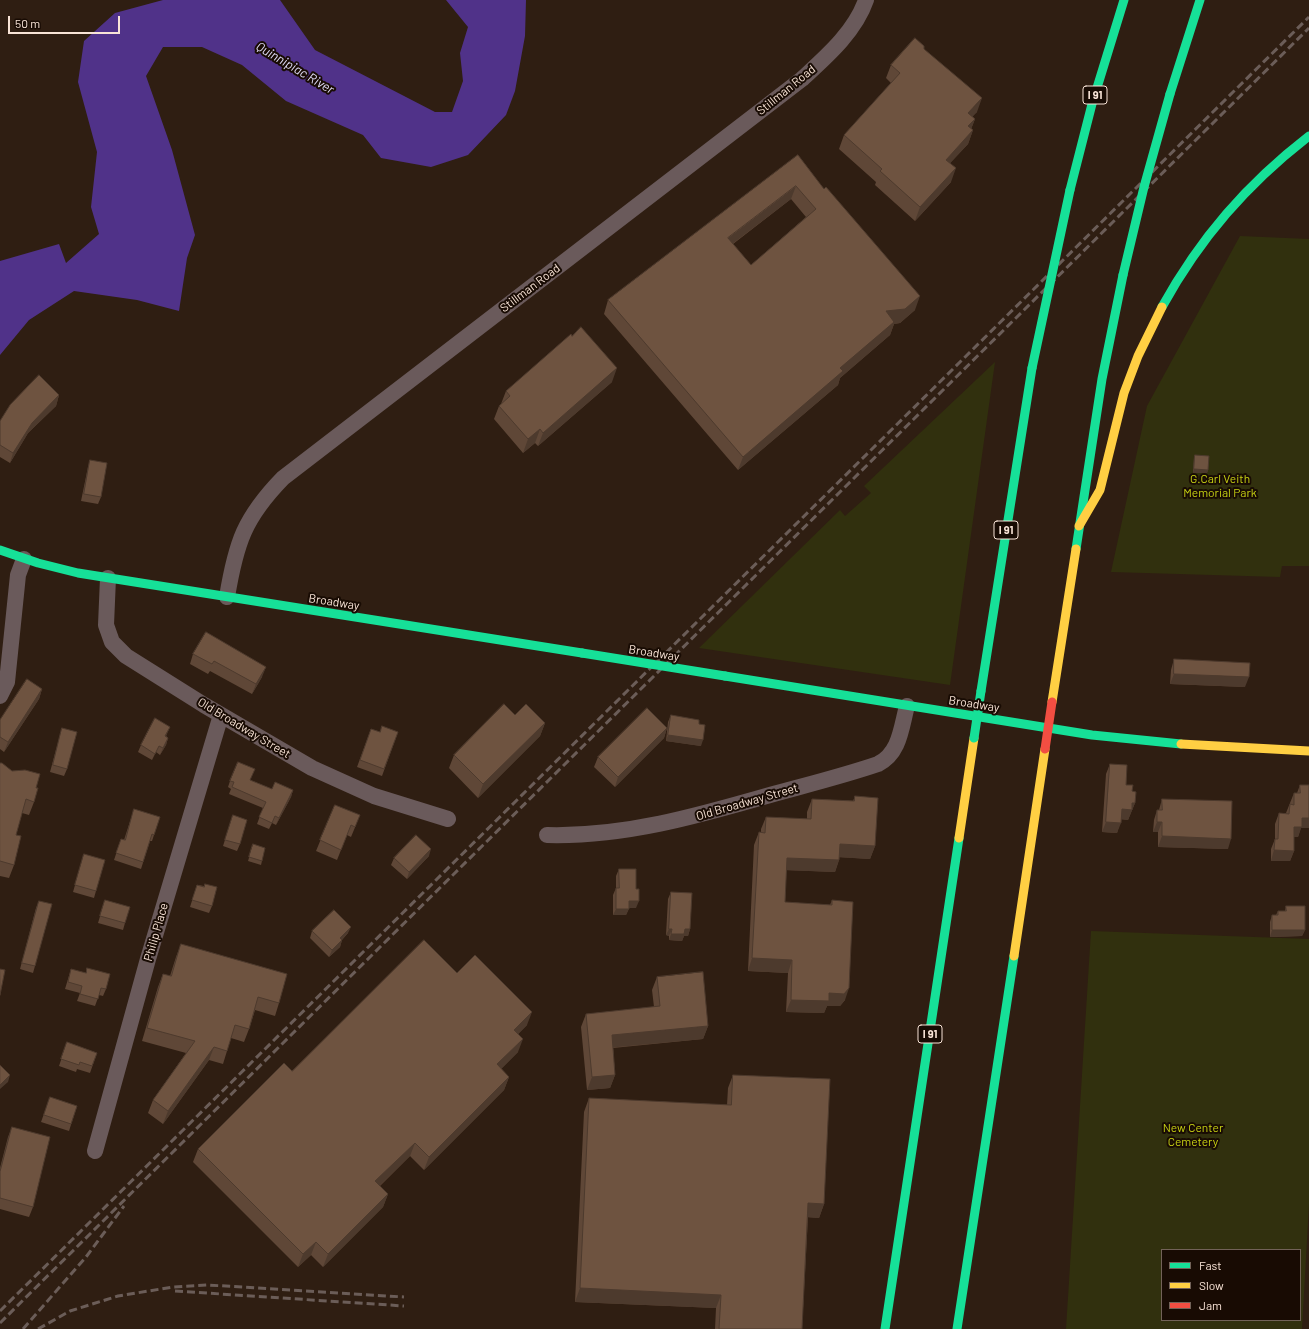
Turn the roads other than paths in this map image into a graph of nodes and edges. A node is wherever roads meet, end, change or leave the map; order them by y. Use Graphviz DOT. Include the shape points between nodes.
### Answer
graph roads {
  1 [pos="866,0"];
  2 [pos="1124,0"];
  3 [pos="1200,0"];
  4 [pos="1309,136"];
  5 [pos="1079,526"];
  6 [pos="0,550"];
  7 [pos="24,558"];
  8 [pos="108,578"];
  9 [pos="227,597"];
  10 [pos="0,696"];
  11 [pos="907,706"];
  12 [pos="221,715"];
  13 [pos="1309,751"];
  14 [pos="448,819"];
  15 [pos="547,835"];
  16 [pos="95,1151"];
  17 [pos="885,1329"];
  18 [pos="957,1329"];
  1 -- 9 [label="street, Stillman Road" via="863,10 837,45 802,79 283,478 262,500 243,533 235,556"];
  2 -- 17 [label="main road, I 91, bridge" via="1092,104 1070,190 1032,368"];
  3 -- 5 [label="main road, bridge" via="1146,179 1123,275 1108,347"];
  4 -- 5 [label="main road" via="1274,163 1230,208 1195,254 1172,290 1131,372 1119,409 1103,483"];
  5 -- 18 [label="main road, bridge"];
  6 -- 7 [label="main road, Broadway"];
  7 -- 8 [label="main road, Broadway" via="55,568"];
  7 -- 10 [label="street" via="18,575 7,682"];
  8 -- 9 [label="main road, Broadway"];
  8 -- 12 [label="street, Old Broadway Street" via="105,614 112,642 126,656"];
  9 -- 11 [label="main road, Broadway, bridge"];
  11 -- 13 [label="main road, Broadway" via="1140,740"];
  11 -- 15 [label="street, Old Broadway Street" via="894,752 878,764 678,821 604,833"];
  12 -- 14 [label="street, Old Broadway Street" via="339,781 386,800"];
  12 -- 16 [label="street, Philip Place" via="148,960"];
}
